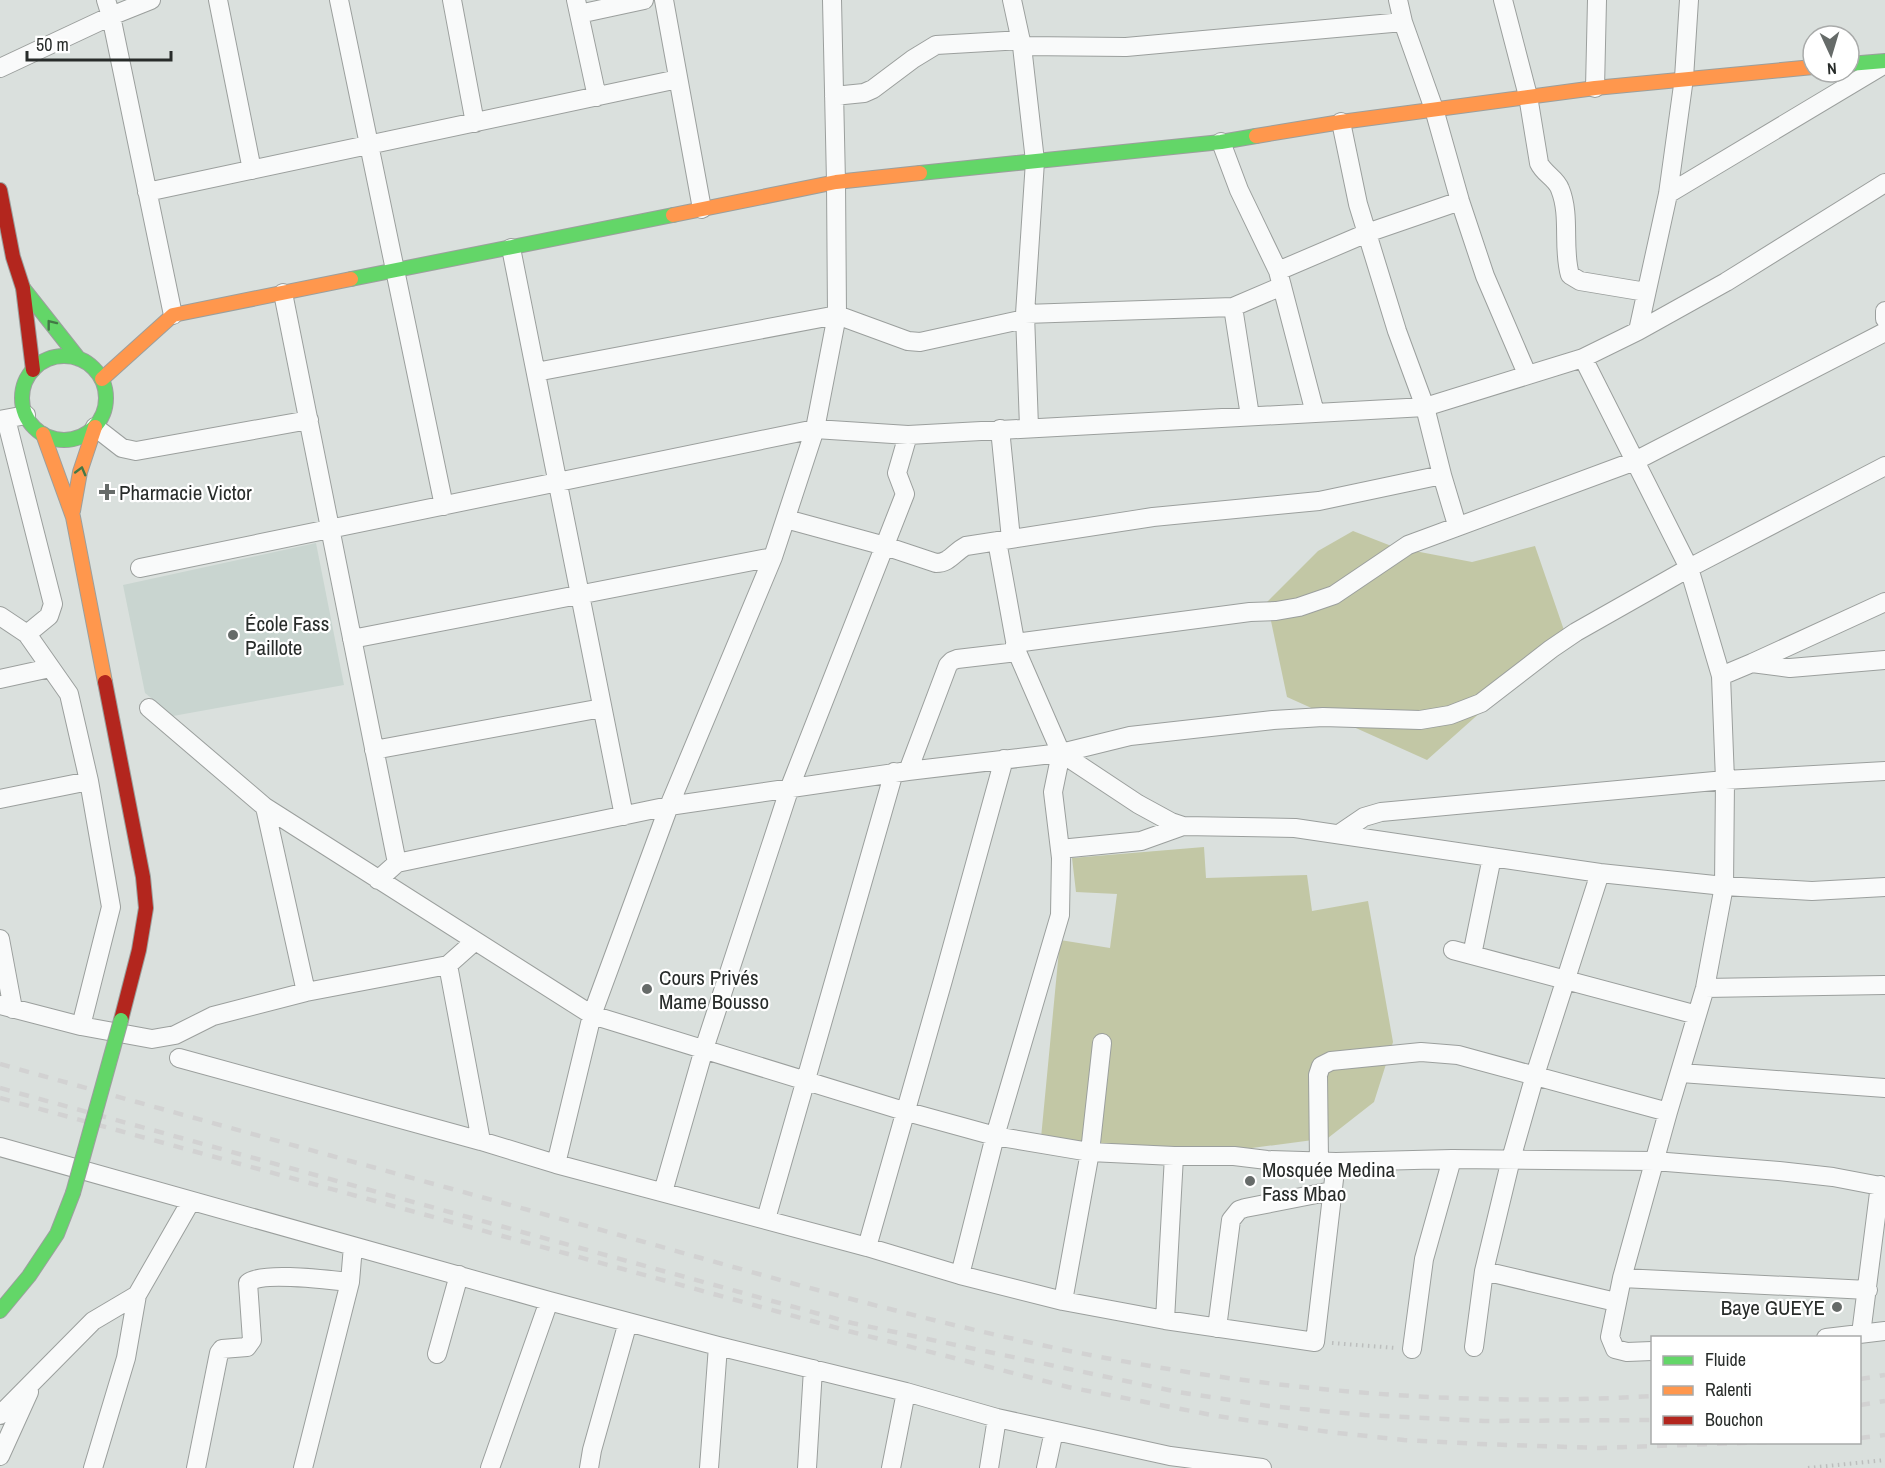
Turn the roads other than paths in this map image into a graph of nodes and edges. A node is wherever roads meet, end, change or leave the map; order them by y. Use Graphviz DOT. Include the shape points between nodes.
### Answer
graph roads {
  1 [pos="151,0"];
  2 [pos="218,0"];
  3 [pos="339,0"];
  4 [pos="452,0"];
  5 [pos="644,0"];
  6 [pos="664,0"];
  7 [pos="831,0"];
  8 [pos="1012,0"];
  9 [pos="1398,0"];
  10 [pos="1503,0"];
  11 [pos="1597,0"];
  12 [pos="1689,0"];
  13 [pos="577,7"];
  14 [pos="108,8"];
  15 [pos="1403,22"];
  16 [pos="1022,43"];
  17 [pos="1885,62"];
  18 [pos="1861,63"];
  19 [pos="0,68"];
  20 [pos="1801,68"];
  21 [pos="1684,78"];
  22 [pos="678,79"];
  23 [pos="1595,88"];
  24 [pos="834,96"];
  25 [pos="1528,96"];
  26 [pos="597,97"];
  27 [pos="1434,109"];
  28 [pos="1341,122"];
  29 [pos="475,123"];
  30 [pos="1221,142"];
  31 [pos="369,145"];
  32 [pos="1035,161"];
  33 [pos="252,170"];
  34 [pos="836,182"];
  35 [pos="1885,183"];
  36 [pos="147,192"];
  37 [pos="1668,194"];
  38 [pos="1,196"];
  39 [pos="1460,201"];
  40 [pos="702,209"];
  41 [pos="1367,233"];
  42 [pos="511,248"];
  43 [pos="395,271"];
  44 [pos="1280,279"];
  45 [pos="23,288"];
  46 [pos="1646,292"];
  47 [pos="283,293"];
  48 [pos="1233,307"];
  49 [pos="1885,311"];
  50 [pos="173,315"];
  51 [pos="837,315"];
  52 [pos="1025,316"];
  53 [pos="1885,319"];
  54 [pos="1638,331"];
  55 [pos="1885,332"];
  56 [pos="1583,358"];
  57 [pos="79,359"];
  58 [pos="33,370"];
  59 [pos="536,372"];
  60 [pos="1527,374"];
  61 [pos="102,379"];
  62 [pos="1425,407"];
  63 [pos="1315,413"];
  64 [pos="26,415"];
  65 [pos="1250,416"];
  66 [pos="3,420"];
  67 [pos="309,420"];
  68 [pos="95,427"];
  69 [pos="1029,427"];
  70 [pos="815,429"];
  71 [pos="1000,429"];
  72 [pos="43,434"];
  73 [pos="908,435"];
  74 [pos="1635,461"];
  75 [pos="1885,466"];
  76 [pos="1442,475"];
  77 [pos="558,482"];
  78 [pos="444,506"];
  79 [pos="73,517"];
  80 [pos="786,519"];
  81 [pos="1457,525"];
  82 [pos="330,529"];
  83 [pos="1004,540"];
  84 [pos="885,546"];
  85 [pos="773,558"];
  86 [pos="140,568"];
  87 [pos="1689,568"];
  88 [pos="580,594"];
  89 [pos="1885,603"];
  90 [pos="0,616"];
  91 [pos="27,634"];
  92 [pos="352,639"];
  93 [pos="1016,647"];
  94 [pos="1885,660"];
  95 [pos="1752,663"];
  96 [pos="50,668"];
  97 [pos="1721,676"];
  98 [pos="0,679"];
  99 [pos="149,708"];
  100 [pos="602,708"];
  101 [pos="374,750"];
  102 [pos="1061,753"];
  103 [pos="1004,759"];
  104 [pos="1885,771"];
  105 [pos="901,772"];
  106 [pos="1725,780"];
  107 [pos="89,781"];
  108 [pos="790,787"];
  109 [pos="0,799"];
  110 [pos="669,806"];
  111 [pos="265,807"];
  112 [pos="624,816"];
  113 [pos="1183,826"];
  114 [pos="1339,834"];
  115 [pos="1060,849"];
  116 [pos="1492,858"];
  117 [pos="397,863"];
  118 [pos="1600,873"];
  119 [pos="378,880"];
  120 [pos="1724,886"];
  121 [pos="1885,887"];
  122 [pos="0,939"];
  123 [pos="475,941"];
  124 [pos="1453,950"];
  125 [pos="1472,955"];
  126 [pos="448,965"];
  127 [pos="1566,979"];
  128 [pos="1885,985"];
  129 [pos="1705,988"];
  130 [pos="306,992"];
  131 [pos="6,1007"];
  132 [pos="1697,1015"];
  133 [pos="592,1016"];
  134 [pos="81,1026"];
  135 [pos="1102,1043"];
  136 [pos="704,1049"];
  137 [pos="179,1058"];
  138 [pos="1681,1073"];
  139 [pos="1535,1075"];
  140 [pos="806,1080"];
  141 [pos="1885,1088"];
  142 [pos="904,1111"];
  143 [pos="1668,1112"];
  144 [pos="995,1136"];
  145 [pos="481,1140"];
  146 [pos="0,1147"];
  147 [pos="1090,1152"];
  148 [pos="1174,1156"];
  149 [pos="1452,1159"];
  150 [pos="1511,1159"];
  151 [pos="1654,1161"];
  152 [pos="1328,1162"];
  153 [pos="555,1164"];
  154 [pos="1882,1186"];
  155 [pos="1332,1191"];
  156 [pos="663,1192"];
  157 [pos="191,1201"];
  158 [pos="766,1220"];
  159 [pos="353,1246"];
  160 [pos="867,1247"];
  161 [pos="1484,1271"];
  162 [pos="459,1275"];
  163 [pos="960,1275"];
  164 [pos="1622,1278"];
  165 [pos="350,1282"];
  166 [pos="1868,1290"];
  167 [pos="137,1294"];
  168 [pos="549,1301"];
  169 [pos="1063,1301"];
  170 [pos="1616,1302"];
  171 [pos="0,1311"];
  172 [pos="1165,1320"];
  173 [pos="628,1322"];
  174 [pos="1217,1328"];
  175 [pos="1885,1330"];
  176 [pos="1862,1334"];
  177 [pos="1844,1336"];
  178 [pos="718,1346"];
  179 [pos="1474,1347"];
  180 [pos="1412,1349"];
  181 [pos="1651,1351"];
  182 [pos="437,1354"];
  183 [pos="813,1369"];
  184 [pos="33,1384"];
  185 [pos="906,1392"];
  186 [pos="0,1415"];
  187 [pos="997,1418"];
  188 [pos="1054,1431"];
  189 [pos="0,1456"];
  190 [pos="1170,1462"];
  191 [pos="93,1468"];
  192 [pos="196,1468"];
  193 [pos="303,1468"];
  194 [pos="490,1468"];
  195 [pos="589,1468"];
  196 [pos="709,1468"];
  197 [pos="807,1468"];
  198 [pos="891,1468"];
  199 [pos="989,1468"];
  200 [pos="1046,1468"];
  201 [pos="1262,1468"];
  1 -- 14 [label="street"];
  2 -- 33 [label="street"];
  3 -- 31 [label="street"];
  4 -- 29 [label="street"];
  5 -- 13 [label="street"];
  6 -- 22 [label="street"];
  7 -- 24 [label="street"];
  8 -- 16 [label="street"];
  9 -- 15 [label="street"];
  10 -- 25 [label="street"];
  11 -- 23 [label="street"];
  12 -- 21 [label="street"];
  13 -- 26 [label="street"];
  14 -- 19 [label="street"];
  14 -- 36 [label="street"];
  15 -- 16 [label="street" via="1126,47"];
  15 -- 27 [label="street"];
  16 -- 24 [label="street" via="936,45 873,89"];
  16 -- 32 [label="street"];
  17 -- 18 [label="street"];
  17 -- 37 [label="street"];
  20 -- 21 [label="street"];
  21 -- 23 [label="street"];
  21 -- 37 [label="street"];
  22 -- 26 [label="street"];
  22 -- 40 [label="street"];
  23 -- 25 [label="street"];
  24 -- 34 [label="street"];
  25 -- 27 [label="street"];
  25 -- 46 [label="street" via="1539,163 1560,186 1570,275 1580,281"];
  26 -- 29 [label="street"];
  27 -- 28 [label="street"];
  27 -- 39 [label="street"];
  28 -- 30 [label="street"];
  28 -- 41 [label="street"];
  29 -- 31 [label="street"];
  30 -- 32 [label="street"];
  30 -- 44 [label="street"];
  31 -- 33 [label="street"];
  31 -- 43 [label="street"];
  32 -- 34 [label="street"];
  32 -- 52 [label="street"];
  33 -- 36 [label="street"];
  34 -- 40 [label="street"];
  34 -- 51 [label="street"];
  35 -- 54 [label="street" via="1726,282"];
  36 -- 50 [label="street"];
  37 -- 46 [label="street"];
  38 -- 45 [label="street"];
  39 -- 41 [label="street"];
  39 -- 60 [label="street" via="1485,276"];
  40 -- 42 [label="street"];
  41 -- 44 [label="street"];
  41 -- 62 [label="street"];
  42 -- 43 [label="street"];
  42 -- 59 [label="street"];
  43 -- 47 [label="street"];
  43 -- 78 [label="street"];
  44 -- 48 [label="street"];
  44 -- 63 [label="street"];
  57 -- 45 [label="street, one-way"];
  45 -- 58 [label="street"];
  46 -- 54 [label="street"];
  47 -- 50 [label="street"];
  47 -- 67 [label="street"];
  48 -- 52 [label="street"];
  48 -- 65 [label="street"];
  49 -- 53 [label="street"];
  50 -- 61 [label="street"];
  51 -- 52 [label="street" via="920,342"];
  51 -- 59 [label="street"];
  51 -- 70 [label="street"];
  52 -- 69 [label="street"];
  54 -- 56 [label="street"];
  55 -- 74 [label="street"];
  56 -- 60 [label="street"];
  56 -- 74 [label="street"];
  57 -- 58 [label="street" via="59,357"];
  57 -- 61 [label="street"];
  58 -- 64 [label="street" via="24,387"];
  59 -- 77 [label="street"];
  60 -- 62 [label="street"];
  61 -- 68 [label="street" via="107,399"];
  62 -- 63 [label="street"];
  62 -- 76 [label="street"];
  63 -- 65 [label="street"];
  64 -- 66 [label="street"];
  64 -- 72 [label="street"];
  65 -- 69 [label="street"];
  66 -- 91 [label="street" via="53,604 49,616"];
  67 -- 68 [label="street" via="136,451 122,448"];
  67 -- 82 [label="street"];
  68 -- 72 [label="street" via="68,440"];
  79 -- 68 [label="street, one-way" via="80,472"];
  69 -- 71 [label="street"];
  70 -- 73 [label="street"];
  70 -- 77 [label="street"];
  70 -- 80 [label="street"];
  71 -- 73 [label="street"];
  71 -- 83 [label="street"];
  72 -- 79 [label="street"];
  73 -- 84 [label="street" via="897,473 905,494"];
  74 -- 81 [label="street"];
  74 -- 87 [label="street"];
  75 -- 87 [label="street"];
  76 -- 81 [label="street"];
  76 -- 83 [label="street" via="1319,501 1153,517"];
  77 -- 78 [label="street"];
  77 -- 88 [label="street"];
  78 -- 82 [label="street"];
  79 -- 171 [label="street, bridge" via="146,908 139,950 73,1193 57,1234"];
  80 -- 84 [label="street"];
  80 -- 85 [label="street"];
  81 -- 93 [label="street" via="1408,544 1334,595 1299,607"];
  82 -- 86 [label="street"];
  82 -- 92 [label="street"];
  83 -- 84 [label="street" via="966,546 944,563"];
  83 -- 93 [label="street"];
  84 -- 108 [label="street"];
  85 -- 88 [label="street"];
  85 -- 110 [label="street"];
  87 -- 97 [label="street"];
  87 -- 102 [label="street" via="1576,632 1481,703 1450,714 1420,720 1273,720 1130,736"];
  88 -- 92 [label="street"];
  88 -- 100 [label="street"];
  89 -- 95 [label="street"];
  90 -- 91 [label="street"];
  91 -- 96 [label="street"];
  92 -- 101 [label="street"];
  93 -- 102 [label="street"];
  93 -- 105 [label="street" via="957,659 948,665"];
  94 -- 95 [label="street" via="1790,668"];
  95 -- 97 [label="street"];
  96 -- 98 [label="street"];
  96 -- 107 [label="street" via="69,694"];
  97 -- 106 [label="street"];
  99 -- 111 [label="street"];
  100 -- 101 [label="street"];
  100 -- 112 [label="street"];
  101 -- 117 [label="street"];
  102 -- 103 [label="street"];
  102 -- 113 [label="street" via="1137,804"];
  102 -- 115 [label="street" via="1053,792"];
  103 -- 105 [label="street"];
  103 -- 142 [label="street"];
  104 -- 106 [label="street"];
  105 -- 108 [label="street"];
  105 -- 140 [label="street"];
  106 -- 114 [label="street" via="1381,813 1364,817"];
  106 -- 120 [label="street"];
  107 -- 109 [label="street"];
  107 -- 134 [label="street" via="111,907"];
  108 -- 110 [label="street"];
  108 -- 136 [label="street"];
  110 -- 112 [label="street"];
  110 -- 133 [label="street"];
  111 -- 119 [label="street"];
  111 -- 130 [label="street"];
  112 -- 117 [label="street"];
  113 -- 114 [label="street" via="1295,828"];
  113 -- 115 [label="street" via="1141,841"];
  114 -- 116 [label="street"];
  115 -- 144 [label="street" via="1060,915"];
  116 -- 118 [label="street"];
  116 -- 125 [label="street"];
  117 -- 119 [label="street"];
  118 -- 120 [label="street"];
  118 -- 127 [label="street"];
  119 -- 123 [label="street"];
  120 -- 121 [label="street" via="1812,891"];
  120 -- 129 [label="street"];
  122 -- 131 [label="street"];
  123 -- 126 [label="street"];
  123 -- 133 [label="street"];
  124 -- 125 [label="street"];
  125 -- 127 [label="street"];
  126 -- 130 [label="street"];
  126 -- 145 [label="street"];
  127 -- 132 [label="street"];
  127 -- 139 [label="street"];
  128 -- 129 [label="street"];
  129 -- 132 [label="street"];
  130 -- 134 [label="street" via="213,1016 175,1035 152,1039"];
  131 -- 134 [label="street"];
  132 -- 138 [label="street"];
  133 -- 136 [label="street"];
  133 -- 153 [label="street"];
  135 -- 147 [label="street"];
  136 -- 140 [label="street"];
  136 -- 156 [label="street"];
  137 -- 145 [label="street"];
  138 -- 141 [label="street"];
  138 -- 143 [label="street"];
  139 -- 143 [label="street"];
  139 -- 150 [label="street"];
  139 -- 152 [label="street" via="1441,1053 1331,1061 1321,1066 1318,1075"];
  140 -- 142 [label="street"];
  140 -- 158 [label="street"];
  142 -- 144 [label="street"];
  142 -- 160 [label="street"];
  143 -- 151 [label="street"];
  144 -- 147 [label="street"];
  144 -- 163 [label="street"];
  145 -- 153 [label="street"];
  146 -- 157 [label="street"];
  147 -- 148 [label="street"];
  147 -- 169 [label="street"];
  148 -- 152 [label="street"];
  148 -- 172 [label="street"];
  149 -- 150 [label="street"];
  149 -- 152 [label="street"];
  149 -- 180 [label="street" via="1424,1259"];
  150 -- 151 [label="street"];
  150 -- 161 [label="street"];
  151 -- 154 [label="street" via="1779,1171"];
  151 -- 164 [label="street"];
  152 -- 155 [label="street"];
  153 -- 156 [label="street"];
  154 -- 166 [label="street"];
  155 -- 174 [label="street" via="1245,1208 1234,1214"];
  155 -- 174 [label="street" via="1315,1342"];
  156 -- 158 [label="street"];
  157 -- 159 [label="street"];
  157 -- 167 [label="street"];
  158 -- 160 [label="street"];
  159 -- 162 [label="street"];
  159 -- 165 [label="street"];
  160 -- 163 [label="street"];
  161 -- 170 [label="street"];
  161 -- 179 [label="street"];
  162 -- 168 [label="street"];
  162 -- 182 [label="street"];
  163 -- 169 [label="street"];
  164 -- 166 [label="street"];
  164 -- 170 [label="street"];
  165 -- 192 [label="street" via="287,1277 255,1278 248,1283 252,1340 247,1347 222,1349 219,1353"];
  165 -- 193 [label="street"];
  166 -- 176 [label="street"];
  167 -- 184 [label="street" via="93,1321"];
  167 -- 191 [label="street" via="126,1358"];
  168 -- 173 [label="street"];
  168 -- 194 [label="street"];
  169 -- 172 [label="street"];
  170 -- 181 [label="street" via="1610,1337 1615,1349"];
  172 -- 174 [label="street"];
  173 -- 178 [label="street"];
  173 -- 195 [label="street"];
  175 -- 176 [label="street"];
  176 -- 177 [label="street"];
  178 -- 183 [label="street"];
  178 -- 196 [label="street"];
  183 -- 185 [label="street"];
  183 -- 197 [label="street"];
  184 -- 186 [label="street"];
  184 -- 189 [label="street"];
  185 -- 187 [label="street"];
  185 -- 198 [label="street"];
  187 -- 188 [label="street"];
  187 -- 199 [label="street"];
  188 -- 190 [label="street"];
  188 -- 200 [label="street"];
  190 -- 201 [label="street"];
}
